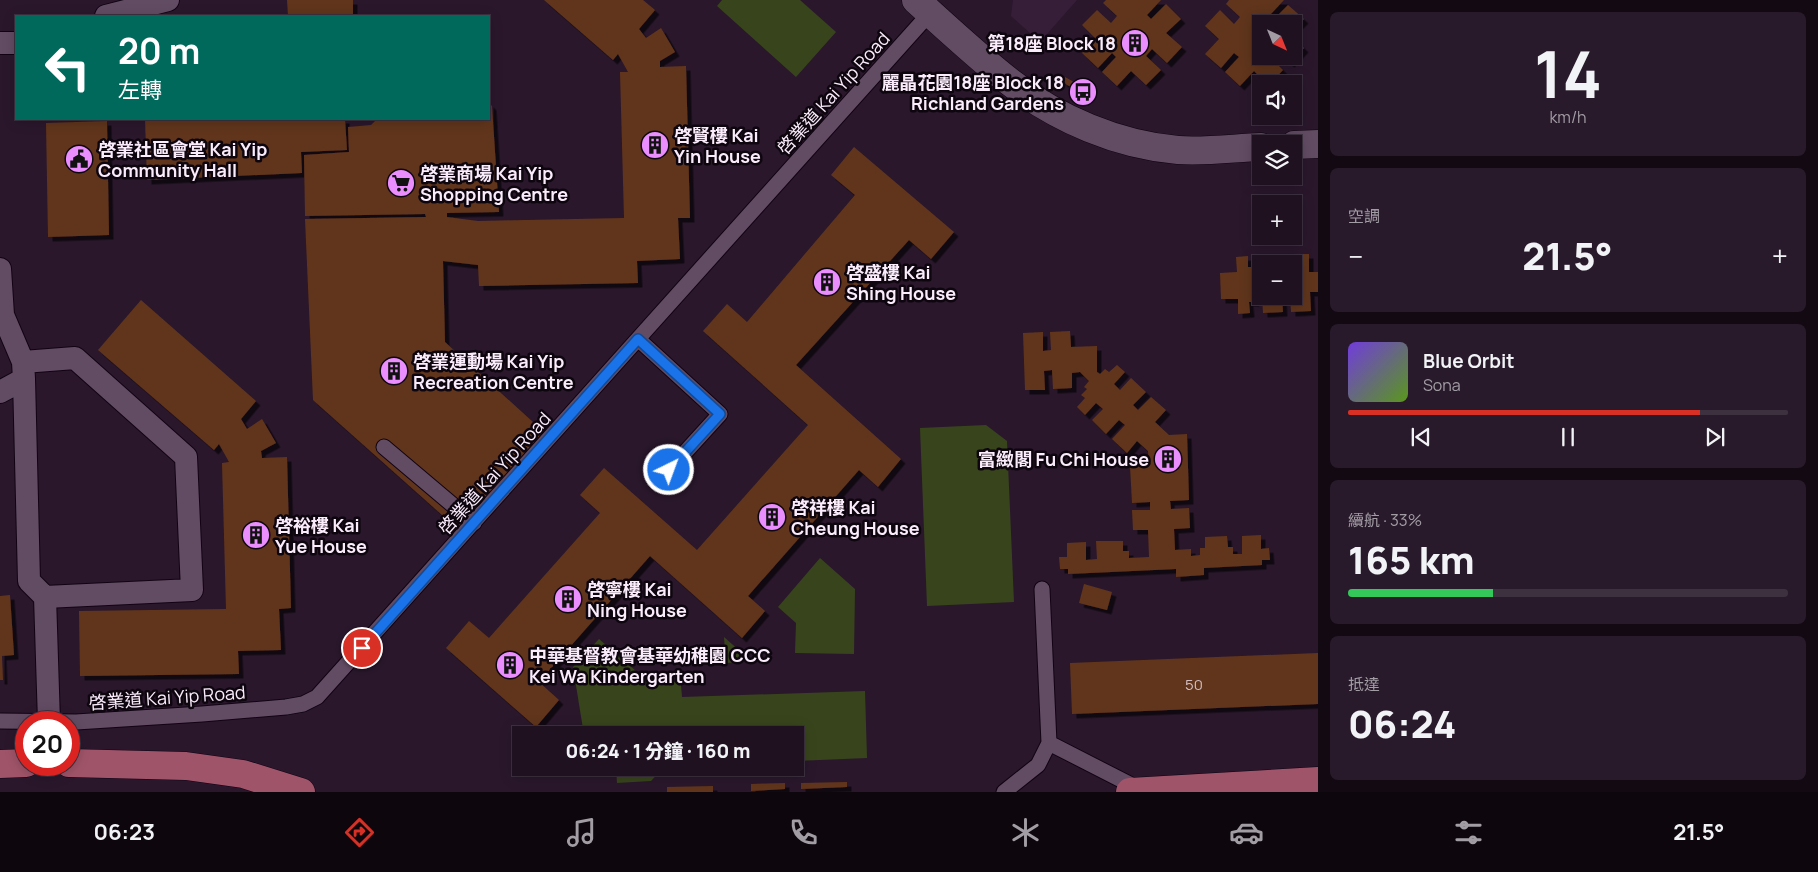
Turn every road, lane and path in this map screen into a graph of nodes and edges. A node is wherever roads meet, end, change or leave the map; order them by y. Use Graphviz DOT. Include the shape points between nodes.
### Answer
graph roads {
  1 [pos="168,0"];
  2 [pos="923,6"];
  3 [pos="110,15"];
  4 [pos="0,43"];
  5 [pos="15,44"];
  6 [pos="1318,144"];
  7 [pos="1302,145"];
  8 [pos="1252,147"];
  9 [pos="0,268"];
  10 [pos="638,339"];
  11 [pos="23,370"];
  12 [pos="0,392"];
  13 [pos="384,447"];
  14 [pos="669,470"];
  15 [pos="474,523"];
  16 [pos="1042,589"];
  17 [pos="45,597"];
  18 [pos="49,711"];
  19 [pos="0,721"];
  20 [pos="15,721"];
  21 [pos="80,722"];
  22 [pos="1050,742"];
  23 [pos="15,763"];
  24 [pos="80,763"];
  25 [pos="0,764"];
  26 [pos="1311,783"];
  27 [pos="1136,791"];
  28 [pos="301,792"];
  29 [pos="1004,792"];
  1 -- 3 [label="street"];
  2 -- 8 [label="street" via="1011,83 1043,105 1093,130 1138,144 1178,150"];
  2 -- 10 [label="lane, 啓業道 Kai Yip Road"];
  4 -- 5 [label="street"];
  6 -- 7 [label="street"];
  9 -- 11 [label="street" via="3,315"];
  10 -- 14 [label="lane" via="720,414"];
  10 -- 15 [label="lane, 啓業道 Kai Yip Road"];
  11 -- 12 [label="street"];
  11 -- 17 [label="street" via="29,581"];
  11 -- 17 [label="street" via="75,358 186,456 192,590"];
  13 -- 15 [label="lane"];
  15 -- 21 [label="lane, 啓業道 Kai Yip Road" via="317,697 286,707"];
  16 -- 22 [label="lane"];
  17 -- 18 [label="street"];
  19 -- 20 [label="lane, 啓業道 Kai Yip Road"];
  22 -- 27 [label="lane"];
  22 -- 29 [label="lane" via="1038,765"];
  23 -- 25 [label="main road"];
  24 -- 28 [label="main road" via="186,766 243,774"];
  26 -- 27 [label="main road"];
}
